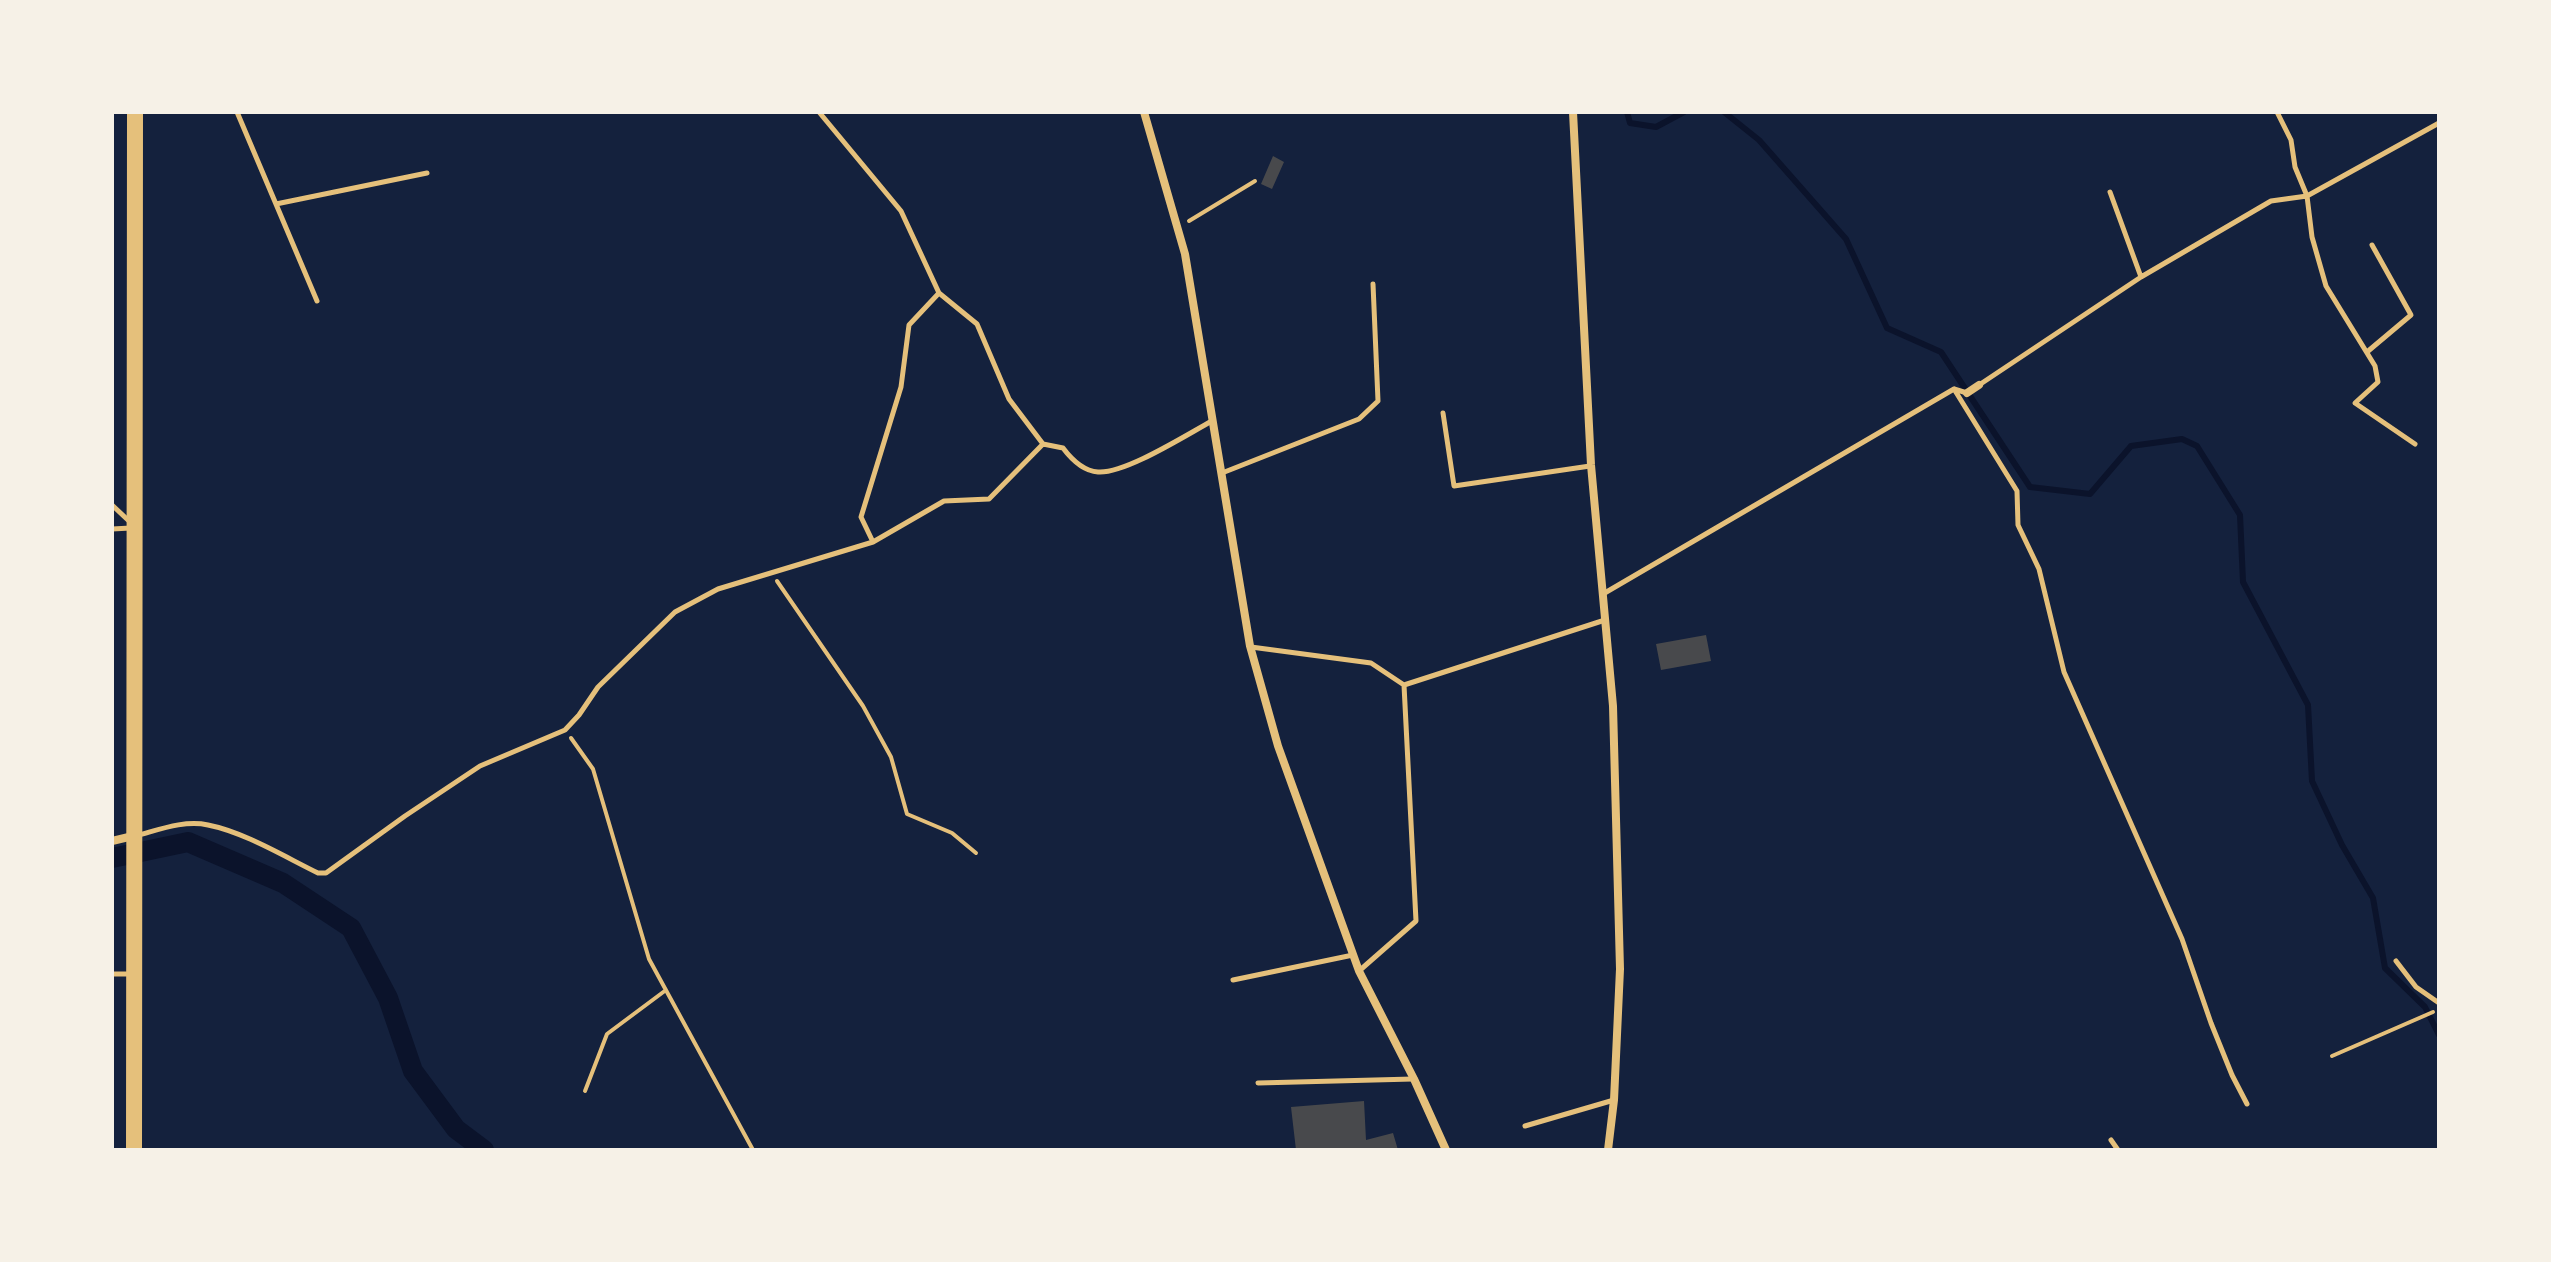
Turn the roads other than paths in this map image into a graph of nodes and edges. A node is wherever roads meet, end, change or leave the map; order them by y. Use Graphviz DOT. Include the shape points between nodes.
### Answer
graph roads {
  1 [pos="135,112"];
  2 [pos="237,112"];
  3 [pos="819,112"];
  4 [pos="1144,112"];
  5 [pos="1573,112"];
  6 [pos="2277,112"];
  7 [pos="2439,123"];
  8 [pos="427,173"];
  9 [pos="2110,192"];
  10 [pos="2307,196"];
  11 [pos="276,204"];
  12 [pos="2372,245"];
  13 [pos="2141,277"];
  14 [pos="1373,284"];
  15 [pos="939,293"];
  16 [pos="317,301"];
  17 [pos="2367,352"];
  18 [pos="1979,385"];
  19 [pos="1954,389"];
  20 [pos="1967,393"];
  21 [pos="1443,413"];
  22 [pos="1212,421"];
  23 [pos="1043,444"];
  24 [pos="2415,444"];
  25 [pos="1591,465"];
  26 [pos="1222,473"];
  27 [pos="112,505"];
  28 [pos="136,528"];
  29 [pos="112,529"];
  30 [pos="873,542"];
  31 [pos="1603,594"];
  32 [pos="1605,620"];
  33 [pos="1250,646"];
  34 [pos="1404,685"];
  35 [pos="133,836"];
  36 [pos="112,841"];
  37 [pos="1353,955"];
  38 [pos="2396,961"];
  39 [pos="1359,971"];
  40 [pos="112,974"];
  41 [pos="134,974"];
  42 [pos="1233,980"];
  43 [pos="2439,1003"];
  44 [pos="1414,1079"];
  45 [pos="1258,1083"];
  46 [pos="1614,1100"];
  47 [pos="2247,1104"];
  48 [pos="1525,1126"];
  49 [pos="2111,1140"];
  50 [pos="134,1150"];
  51 [pos="1446,1150"];
  52 [pos="1608,1150"];
  53 [pos="2118,1150"];
  1 -- 28 [label="main road"];
  2 -- 11 [label="lane"];
  3 -- 15 [label="lane" via="901,211"];
  4 -- 22 [label="street" via="1185,254"];
  5 -- 25 [label="street"];
  6 -- 10 [label="lane"];
  7 -- 10 [label="lane"];
  8 -- 11 [label="lane"];
  9 -- 13 [label="lane"];
  10 -- 13 [label="lane" via="2271,201"];
  10 -- 17 [label="lane" via="2326,286"];
  11 -- 16 [label="lane"];
  12 -- 17 [label="lane" via="2411,315"];
  13 -- 18 [label="lane"];
  14 -- 26 [label="lane" via="1378,401 1359,419"];
  15 -- 23 [label="lane" via="977,324 1009,399"];
  15 -- 30 [label="lane" via="909,325 901,387 861,517"];
  17 -- 24 [label="lane" via="2378,382 2355,403"];
  18 -- 20 [label="street"];
  19 -- 20 [label="lane"];
  19 -- 31 [label="lane"];
  19 -- 47 [label="lane" via="2017,491 2018,525 2039,569 2064,672 2182,939"];
  21 -- 25 [label="lane" via="1454,486"];
  22 -- 23 [label="lane" via="1116,471 1096,472 1063,448"];
  22 -- 26 [label="street"];
  23 -- 30 [label="lane" via="989,499 944,501"];
  25 -- 31 [label="street"];
  26 -- 33 [label="street"];
  27 -- 28 [label="lane"];
  28 -- 29 [label="lane"];
  28 -- 35 [label="main road"];
  30 -- 35 [label="lane" via="718,589 675,612 598,687 565,730 480,766 326,873 207,825"];
  31 -- 32 [label="street"];
  32 -- 34 [label="lane"];
  32 -- 46 [label="street" via="1613,706 1620,969"];
  33 -- 34 [label="lane" via="1371,663"];
  33 -- 37 [label="street" via="1278,746"];
  34 -- 39 [label="lane" via="1416,921"];
  35 -- 36 [label="street"];
  35 -- 41 [label="main road"];
  37 -- 39 [label="street"];
  37 -- 42 [label="lane"];
  38 -- 43 [label="lane" via="2416,987"];
  39 -- 44 [label="street"];
  40 -- 41 [label="lane"];
  41 -- 50 [label="main road"];
  44 -- 45 [label="lane"];
  44 -- 51 [label="street"];
  46 -- 48 [label="lane"];
  46 -- 52 [label="street"];
  49 -- 53 [label="lane"];
}
